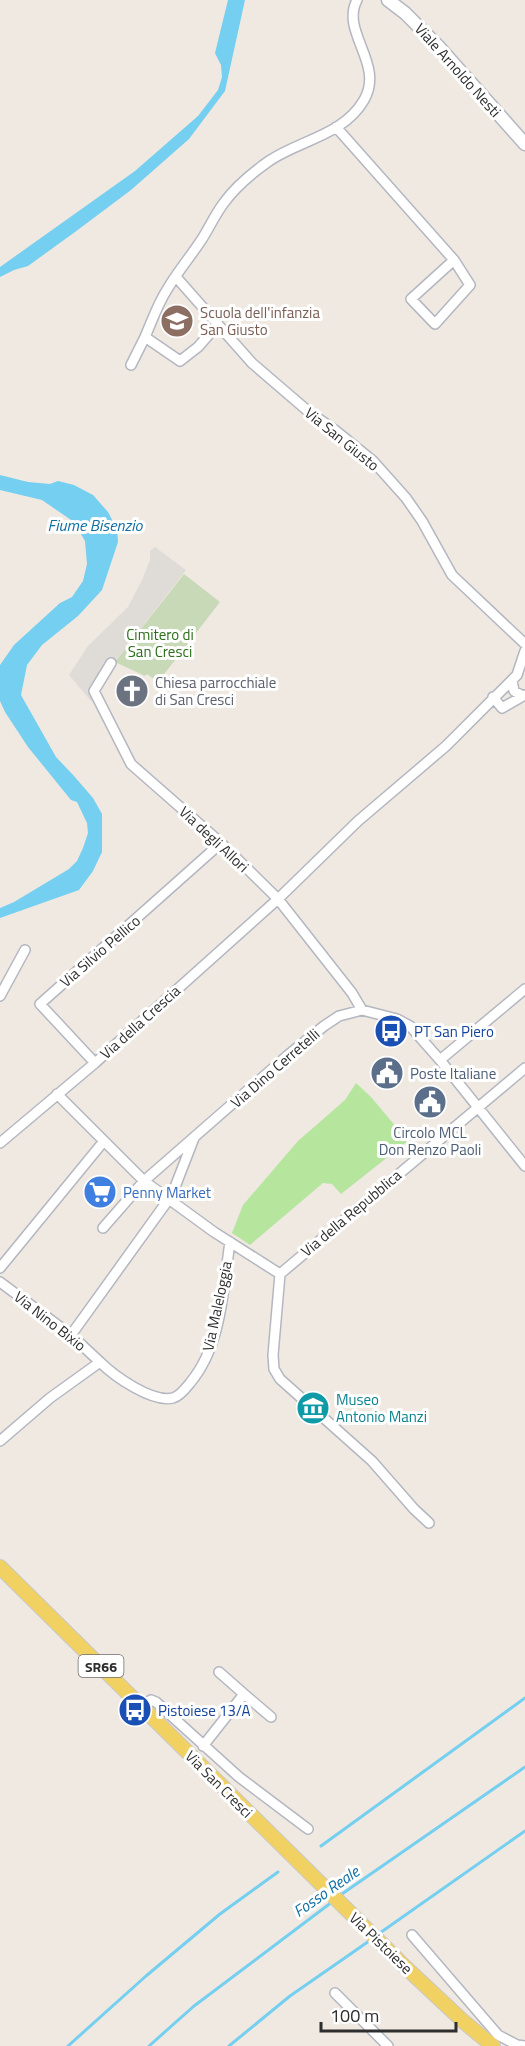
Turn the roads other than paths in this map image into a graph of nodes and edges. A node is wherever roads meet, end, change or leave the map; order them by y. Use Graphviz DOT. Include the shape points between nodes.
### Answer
graph roads {
  1 [pos="357,0"];
  2 [pos="388,0"];
  3 [pos="336,127"];
  4 [pos="525,144"];
  5 [pos="454,261"];
  6 [pos="176,278"];
  7 [pos="218,324"];
  8 [pos="145,338"];
  9 [pos="131,365"];
  10 [pos="525,644"];
  11 [pos="525,651"];
  12 [pos="111,663"];
  13 [pos="512,680"];
  14 [pos="524,695"];
  15 [pos="493,697"];
  16 [pos="221,843"];
  17 [pos="278,899"];
  18 [pos="25,950"];
  19 [pos="525,989"];
  20 [pos="0,996"];
  21 [pos="362,1010"];
  22 [pos="440,1060"];
  23 [pos="95,1063"];
  24 [pos="525,1068"];
  25 [pos="57,1094"];
  26 [pos="478,1108"];
  27 [pos="195,1137"];
  28 [pos="104,1141"];
  29 [pos="0,1143"];
  30 [pos="525,1166"];
  31 [pos="144,1181"];
  32 [pos="170,1200"];
  33 [pos="103,1228"];
  34 [pos="230,1242"];
  35 [pos="0,1268"];
  36 [pos="280,1274"];
  37 [pos="0,1283"];
  38 [pos="71,1335"];
  39 [pos="100,1362"];
  40 [pos="0,1441"];
  41 [pos="429,1523"];
  42 [pos="0,1567"];
  43 [pos="219,1672"];
  44 [pos="244,1694"];
  45 [pos="141,1707"];
  46 [pos="272,1716"];
  47 [pos="203,1746"];
  48 [pos="308,1829"];
  49 [pos="297,1861"];
  50 [pos="412,1935"];
  51 [pos="335,1993"];
  52 [pos="490,2044"];
  53 [pos="388,2046"];
  54 [pos="525,2046"];
  1 -- 3 [label="street" via="353,18 368,62 367,92 358,108"];
  2 -- 4 [label="street, Viale Arnoldo Nesti" via="438,46"];
  3 -- 5 [label="street"];
  3 -- 6 [label="street" via="288,149 235,189"];
  5 -- 5 [label="street" via="470,285 435,324 411,299"];
  6 -- 7 [label="street, Via San Giusto"];
  6 -- 8 [label="street" via="160,302"];
  7 -- 8 [label="street" via="180,361"];
  7 -- 10 [label="street, Via San Giusto" via="252,363 373,460 422,521 452,574"];
  8 -- 9 [label="street"];
  11 -- 13 [label="street"];
  12 -- 16 [label="street, Via degli Allori" via="94,690 127,758"];
  13 -- 14 [label="street" via="513,689"];
  13 -- 15 [label="street"];
  14 -- 15 [label="street" via="502,708"];
  15 -- 17 [label="street" via="446,746 358,821"];
  16 -- 17 [label="street, Via degli Allori"];
  16 -- 23 [label="street, Via Silvio Pellico" via="40,1004"];
  17 -- 21 [label="street, Via degli Allori"];
  17 -- 23 [label="street, Via della Crescia"];
  18 -- 20 [label="street"];
  19 -- 22 [label="street"];
  21 -- 22 [label="street" via="407,1024"];
  21 -- 27 [label="street, Via Dino Cerretelli" via="339,1016 324,1026"];
  22 -- 26 [label="street"];
  23 -- 25 [label="street, Via della Crescia"];
  24 -- 26 [label="street, Via della Repubblica"];
  25 -- 28 [label="street"];
  25 -- 29 [label="street, Via della Crescia"];
  26 -- 30 [label="street"];
  26 -- 36 [label="street, Via della Repubblica"];
  27 -- 31 [label="street, Via Dino Cerretelli"];
  27 -- 32 [label="street, Via Dino Cerretelli"];
  28 -- 31 [label="street"];
  28 -- 35 [label="street"];
  31 -- 32 [label="street"];
  31 -- 33 [label="street, Via Dino Cerretelli"];
  32 -- 34 [label="street"];
  32 -- 38 [label="street, Via Dino Cerretelli"];
  34 -- 36 [label="street"];
  34 -- 39 [label="street, Via Maleloggia" via="211,1350 185,1389 175,1398 149,1394"];
  36 -- 41 [label="street" via="275,1372 372,1461"];
  37 -- 38 [label="street, Via Nino Bixio"];
  38 -- 39 [label="street, Via Nino Bixio"];
  39 -- 40 [label="street"];
  42 -- 45 [label="main road, Via San Cresci / SR66"];
  43 -- 44 [label="street"];
  44 -- 46 [label="street"];
  44 -- 47 [label="street, Via San Cresci"];
  45 -- 47 [label="street, Via San Cresci" via="151,1700 156,1702"];
  45 -- 49 [label="main road, Via San Cresci / SR66"];
  47 -- 48 [label="street, Via San Cresci"];
  49 -- 52 [label="main road, Via Pistoiese / SR66" via="401,1964"];
  50 -- 54 [label="street, Via Pistoiese" via="498,2035"];
  51 -- 53 [label="street"];
}
